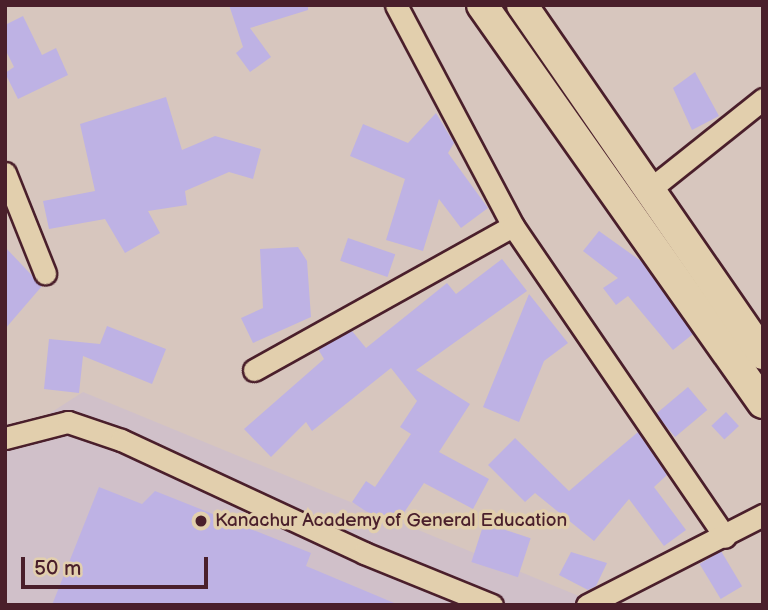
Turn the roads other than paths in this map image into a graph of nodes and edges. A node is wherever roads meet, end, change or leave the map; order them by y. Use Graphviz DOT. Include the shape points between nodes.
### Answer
graph roads {
  1 [pos="396,5"];
  2 [pos="482,5"];
  3 [pos="522,5"];
  4 [pos="763,99"];
  5 [pos="5,173"];
  6 [pos="649,190"];
  7 [pos="513,226"];
  8 [pos="45,273"];
  9 [pos="763,354"];
  10 [pos="254,370"];
  11 [pos="763,402"];
  12 [pos="5,438"];
  13 [pos="763,515"];
  14 [pos="725,537"];
  15 [pos="492,605"];
  16 [pos="587,605"];
  1 -- 7 [label="street"];
  2 -- 11 [label="main road"];
  3 -- 6 [label="main road"];
  4 -- 6 [label="street"];
  5 -- 8 [label="street"];
  6 -- 9 [label="main road"];
  7 -- 10 [label="street"];
  7 -- 14 [label="street"];
  12 -- 15 [label="street" via="68,422 121,440 364,554"];
  13 -- 14 [label="street"];
  14 -- 16 [label="street"];
}
